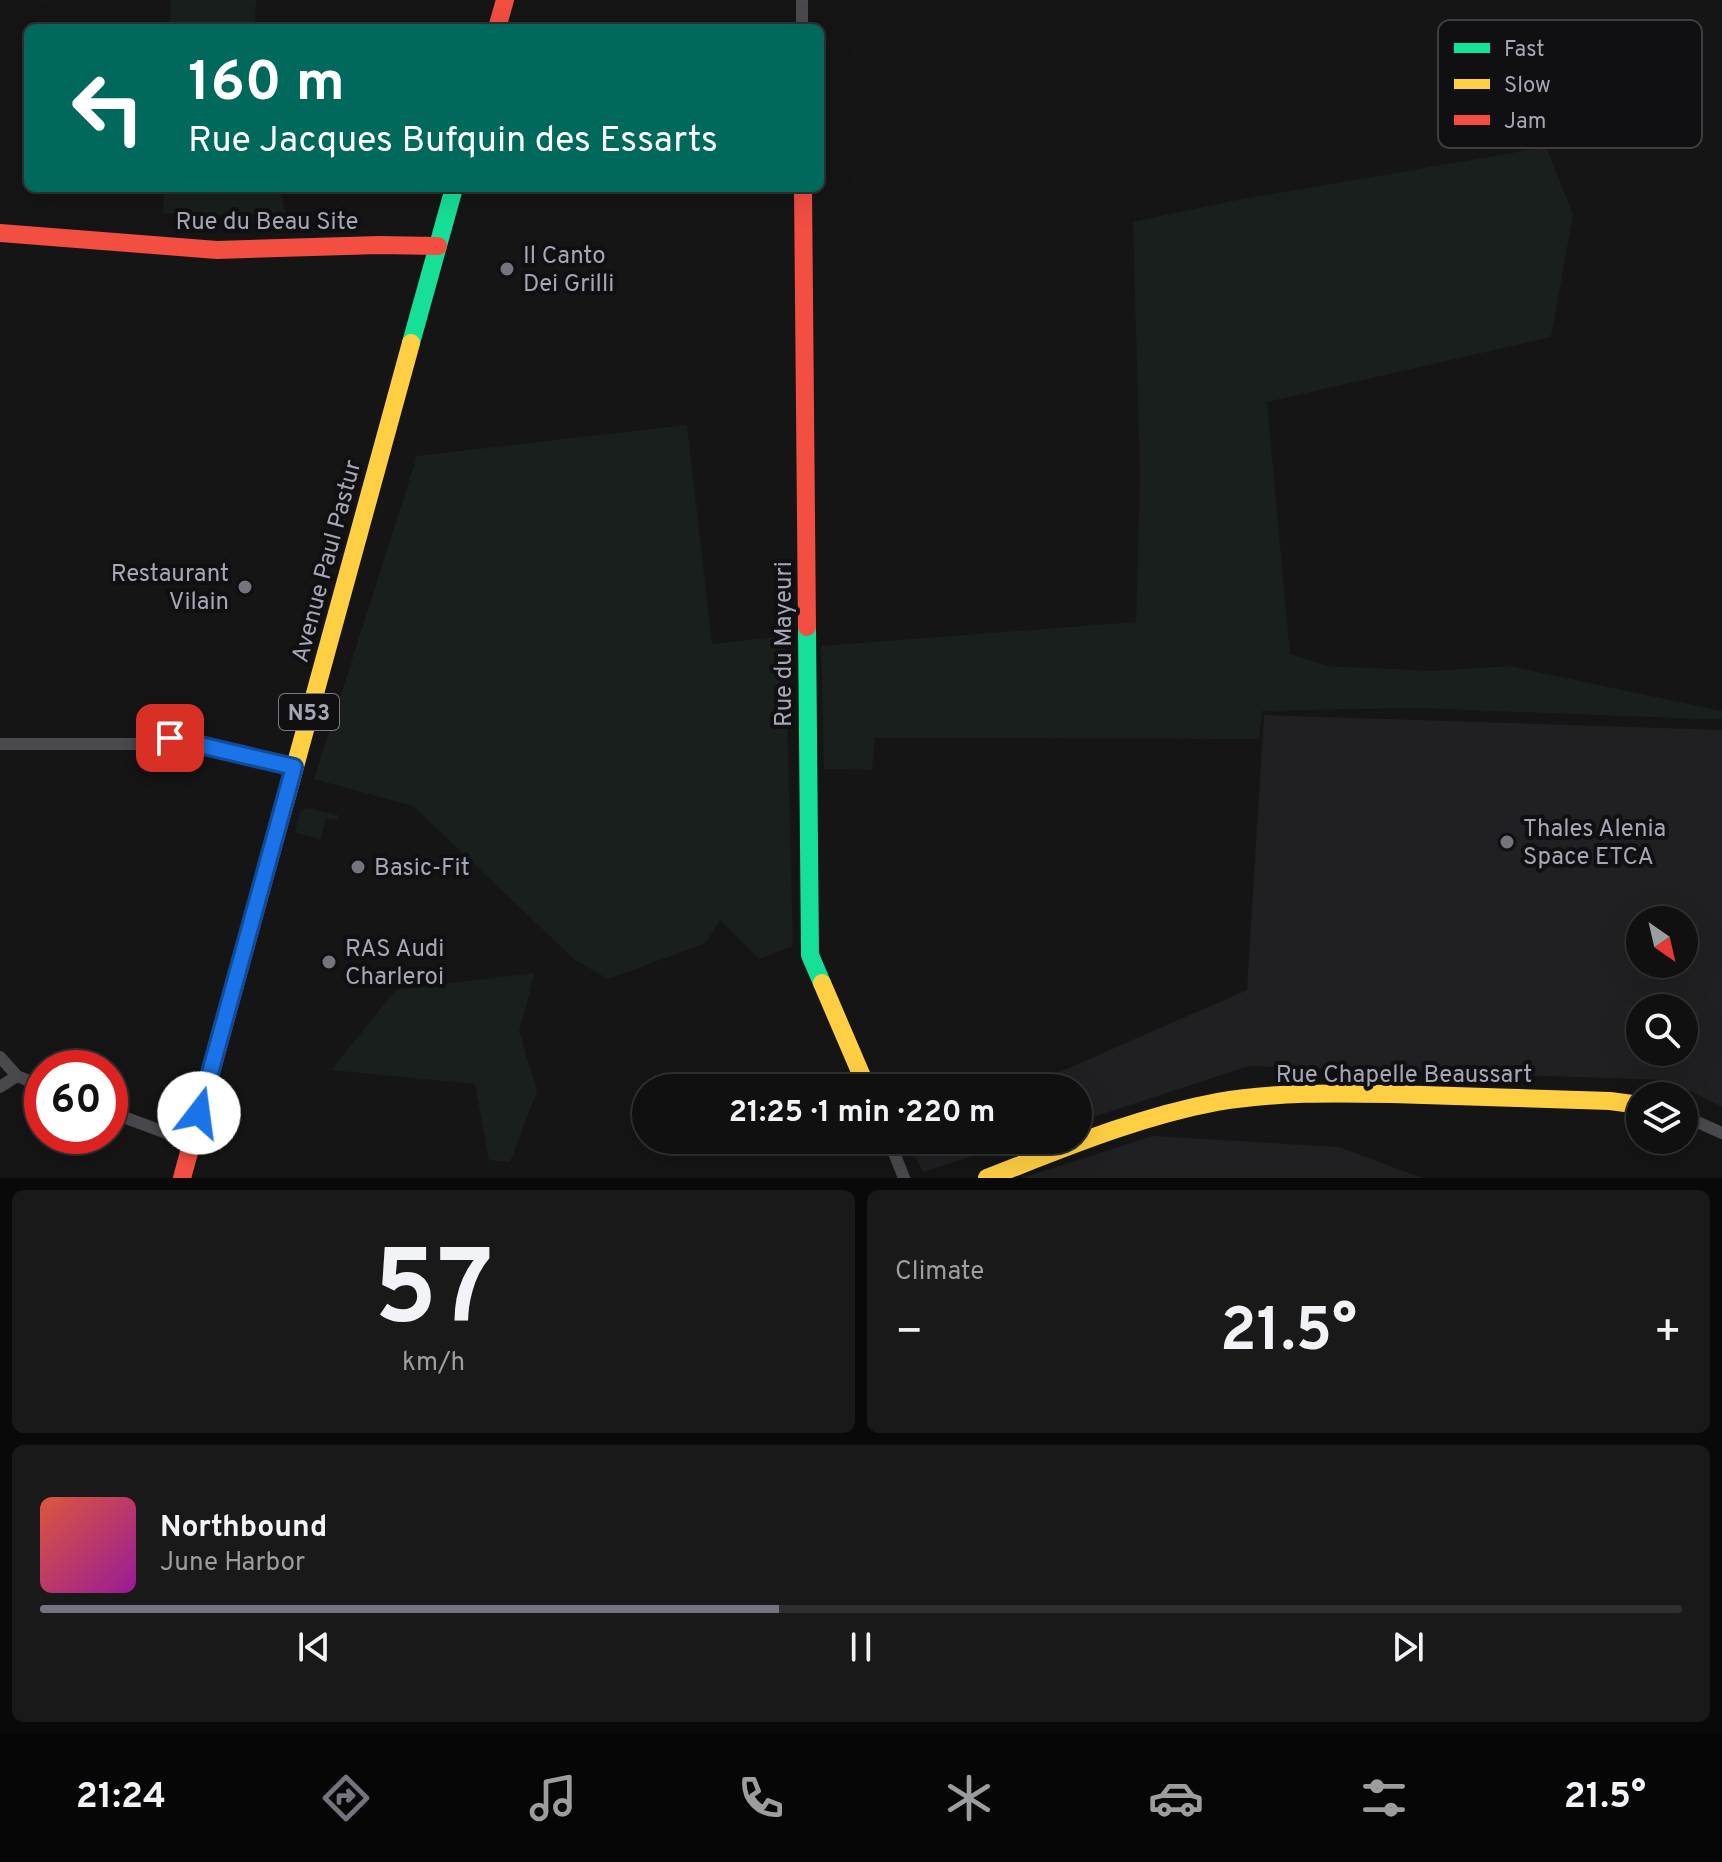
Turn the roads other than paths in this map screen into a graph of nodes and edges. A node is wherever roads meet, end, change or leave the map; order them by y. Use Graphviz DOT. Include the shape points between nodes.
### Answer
graph roads {
  1 [pos="505,0"];
  2 [pos="802,0"];
  3 [pos="498,24"];
  4 [pos="802,24"];
  5 [pos="453,192"];
  6 [pos="803,192"];
  7 [pos="0,233"];
  8 [pos="438,246"];
  9 [pos="0,744"];
  10 [pos="294,767"];
  11 [pos="0,1057"];
  12 [pos="861,1074"];
  13 [pos="17,1076"];
  14 [pos="24,1079"];
  15 [pos="0,1087"];
  16 [pos="1626,1103"];
  17 [pos="128,1119"];
  18 [pos="1698,1122"];
  19 [pos="1722,1133"];
  20 [pos="191,1142"];
  21 [pos="895,1154"];
  22 [pos="182,1178"];
  23 [pos="904,1178"];
  24 [pos="987,1178"];
  1 -- 3 [label="street"];
  2 -- 4 [label="street"];
  5 -- 8 [label="street, Avenue Paul Pastur / N53"];
  6 -- 12 [label="street, Rue du Mayeuri" via="810,955"];
  7 -- 8 [label="street, Rue du Beau Site" via="217,250"];
  8 -- 10 [label="street, Avenue Paul Pastur / N53"];
  9 -- 10 [label="street" via="138,744 170,738"];
  10 -- 20 [label="street, Avenue Paul Pastur / N53"];
  11 -- 13 [label="street"];
  13 -- 14 [label="street"];
  13 -- 15 [label="street"];
  16 -- 24 [label="street, Rue Chapelle Beaussart" via="1360,1094 1219,1102 1091,1138"];
  17 -- 20 [label="street"];
  18 -- 19 [label="street"];
  20 -- 22 [label="street, Avenue Paul Pastur / N53"];
  21 -- 23 [label="street"];
}
